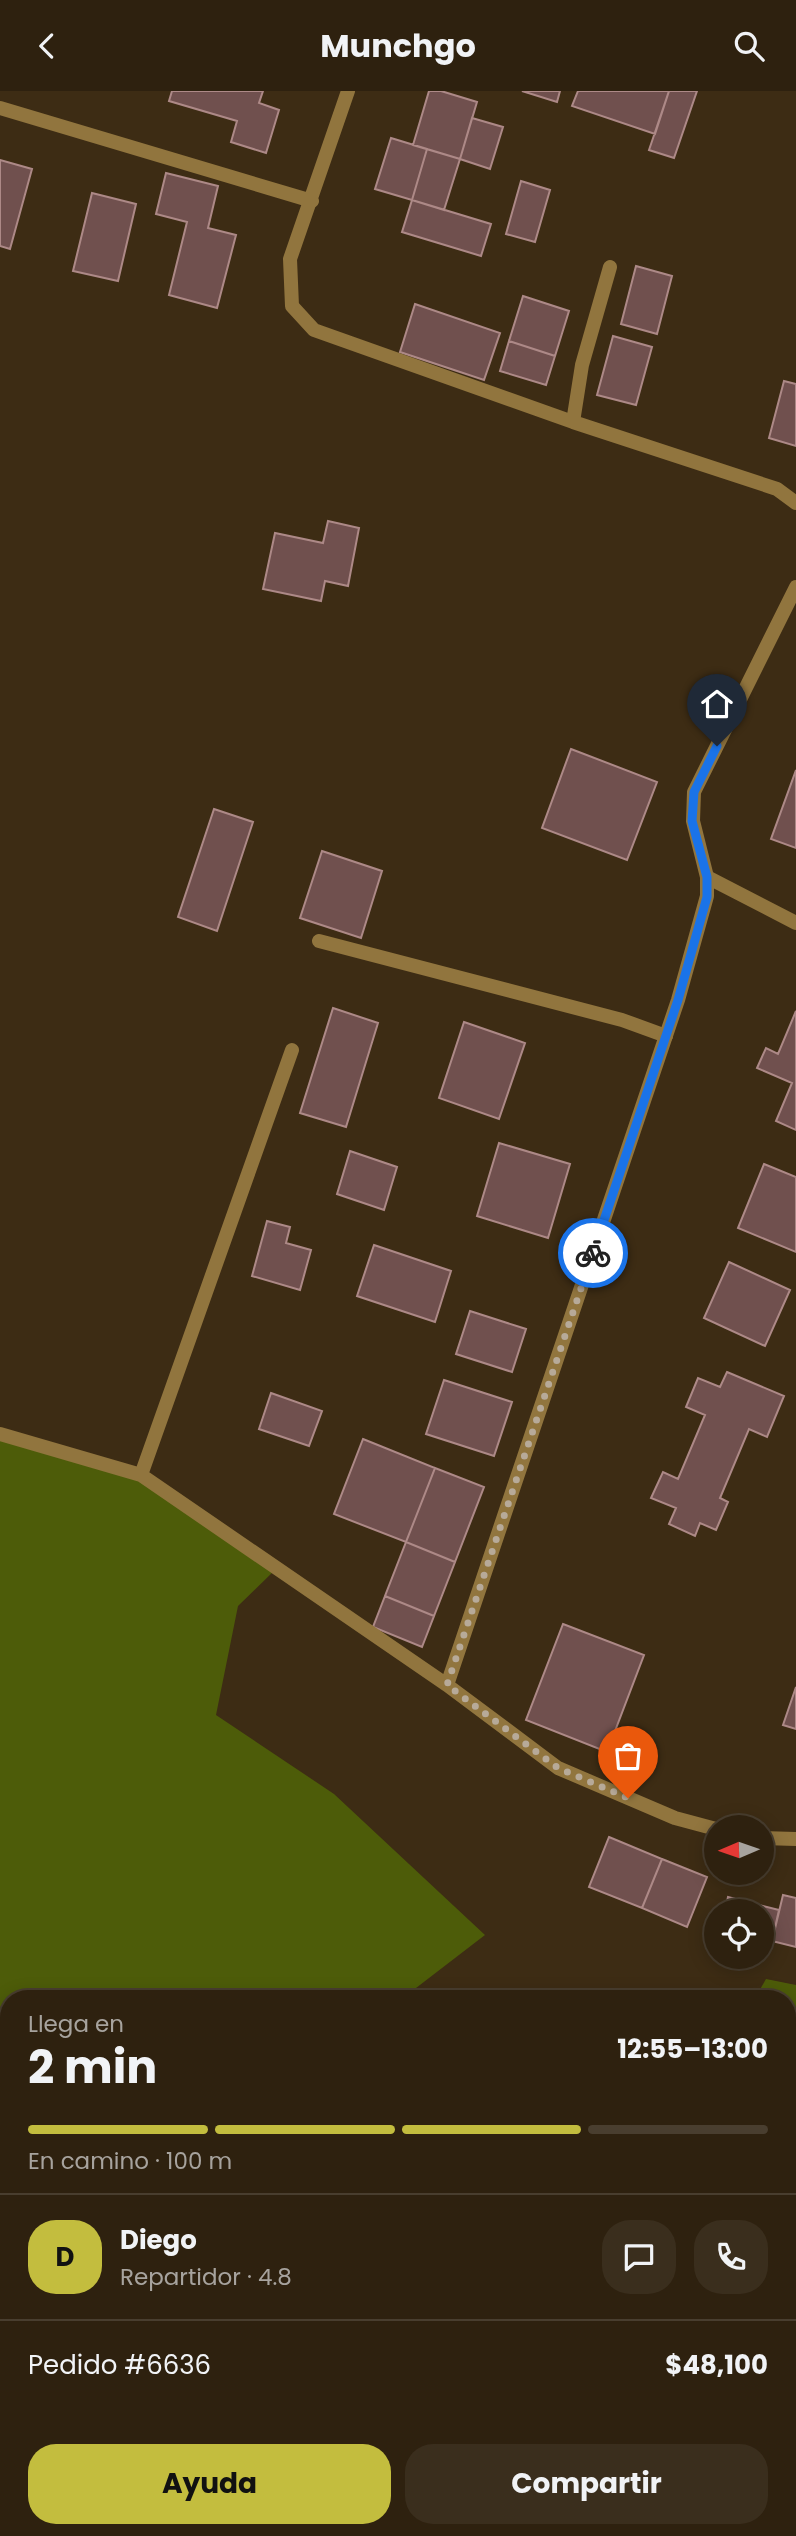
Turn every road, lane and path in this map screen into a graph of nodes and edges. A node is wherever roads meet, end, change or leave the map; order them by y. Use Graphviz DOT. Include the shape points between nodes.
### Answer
graph roads {
  1 [pos="348,91"];
  2 [pos="0,108"];
  3 [pos="312,201"];
  4 [pos="610,267"];
  5 [pos="573,422"];
  6 [pos="796,503"];
  7 [pos="796,587"];
  8 [pos="707,877"];
  9 [pos="796,923"];
  10 [pos="319,941"];
  11 [pos="666,1037"];
  12 [pos="292,1049"];
  13 [pos="0,1433"];
  14 [pos="141,1475"];
  15 [pos="447,1685"];
  16 [pos="704,1826"];
  17 [pos="774,1838"];
  18 [pos="796,1839"];
  1 -- 3 [label="street"];
  2 -- 3 [label="street"];
  3 -- 5 [label="street" via="290,260 292,306 314,330"];
  4 -- 5 [label="street" via="582,365"];
  5 -- 6 [label="street" via="777,489"];
  7 -- 8 [label="street" via="694,792 692,821"];
  8 -- 9 [label="street"];
  8 -- 11 [label="street" via="707,897"];
  10 -- 11 [label="street" via="622,1020"];
  11 -- 15 [label="street"];
  12 -- 14 [label="street"];
  13 -- 14 [label="street"];
  14 -- 15 [label="street"];
  15 -- 16 [label="street" via="558,1768"];
  17 -- 18 [label="street"];
}
